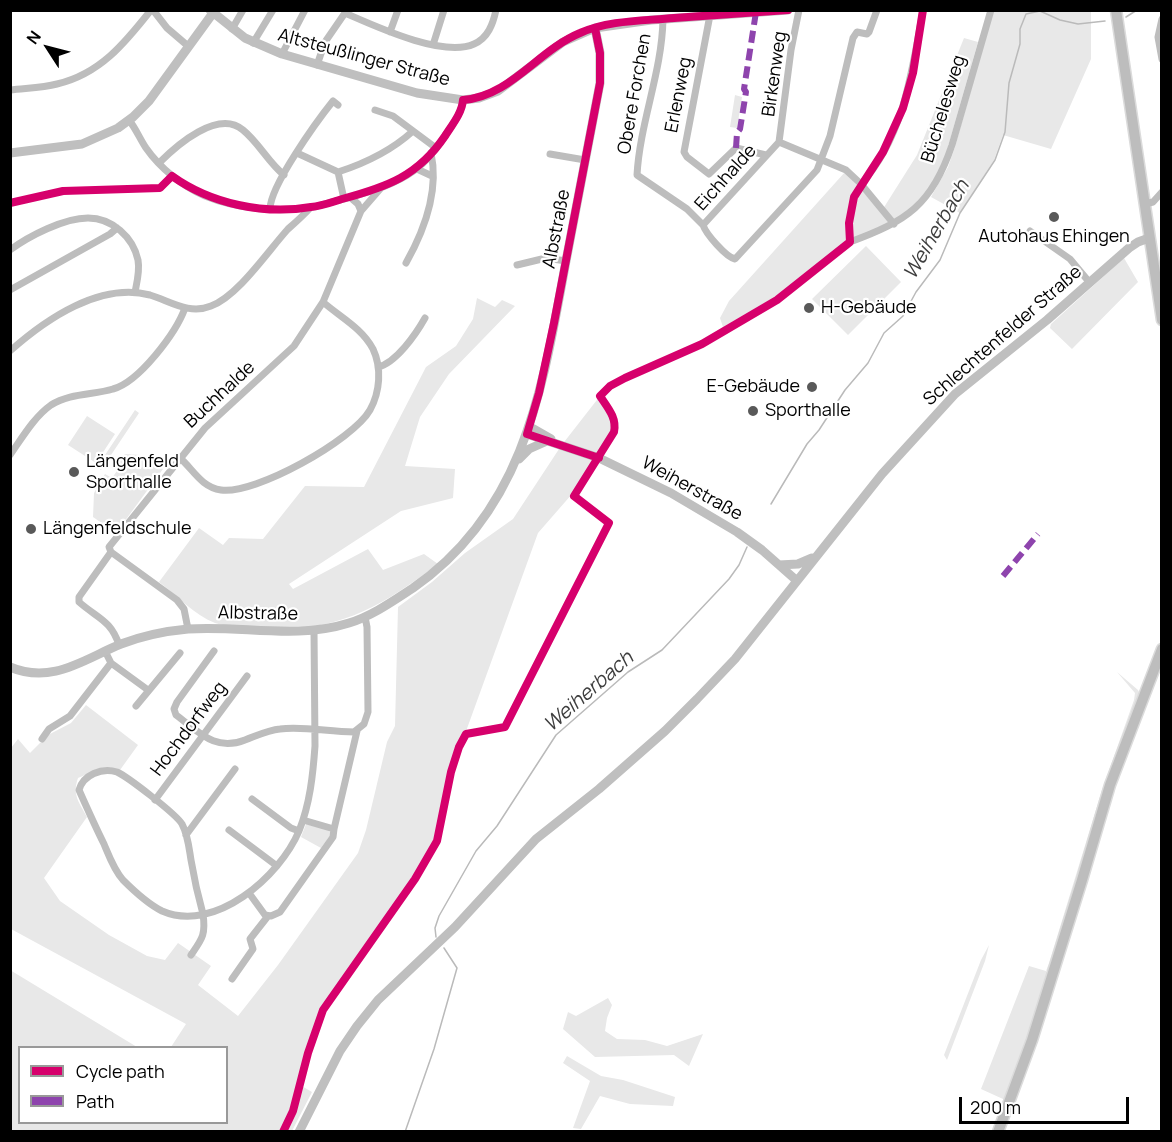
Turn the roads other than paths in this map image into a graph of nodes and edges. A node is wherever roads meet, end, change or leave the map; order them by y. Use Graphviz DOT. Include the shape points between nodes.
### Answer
graph roads {
  1 [pos="152,10"];
  2 [pos="243,10"];
  3 [pos="273,10"];
  4 [pos="304,10"];
  5 [pos="398,10"];
  6 [pos="444,10"];
  7 [pos="496,10"];
  8 [pos="788,10"];
  9 [pos="799,10"];
  10 [pos="877,10"];
  11 [pos="923,10"];
  12 [pos="991,10"];
  13 [pos="1116,10"];
  14 [pos="211,12"];
  15 [pos="346,12"];
  16 [pos="728,12"];
  17 [pos="674,14"];
  18 [pos="710,15"];
  19 [pos="663,19"];
  20 [pos="1161,19"];
  21 [pos="595,28"];
  22 [pos="232,29"];
  23 [pos="390,33"];
  24 [pos="254,43"];
  25 [pos="433,45"];
  26 [pos="188,46"];
  27 [pos="282,54"];
  28 [pos="1161,59"];
  29 [pos="317,65"];
  30 [pos="10,90"];
  31 [pos="463,100"];
  32 [pos="338,105"];
  33 [pos="375,110"];
  34 [pos="129,120"];
  35 [pos="412,131"];
  36 [pos="780,142"];
  37 [pos="434,151"];
  38 [pos="10,153"];
  39 [pos="297,153"];
  40 [pos="550,154"];
  41 [pos="766,155"];
  42 [pos="822,159"];
  43 [pos="585,160"];
  44 [pos="159,163"];
  45 [pos="417,169"];
  46 [pos="338,172"];
  47 [pos="284,175"];
  48 [pos="637,175"];
  49 [pos="432,176"];
  50 [pos="861,184"];
  51 [pos="381,188"];
  52 [pos="1161,192"];
  53 [pos="347,198"];
  54 [pos="1145,204"];
  55 [pos="311,207"];
  56 [pos="270,209"];
  57 [pos="284,210"];
  58 [pos="361,211"];
  59 [pos="894,224"];
  60 [pos="703,225"];
  61 [pos="117,228"];
  62 [pos="289,229"];
  63 [pos="1030,231"];
  64 [pos="1149,238"];
  65 [pos="850,242"];
  66 [pos="10,250"];
  67 [pos="566,261"];
  68 [pos="406,263"];
  69 [pos="518,265"];
  70 [pos="1090,283"];
  71 [pos="10,290"];
  72 [pos="135,292"];
  73 [pos="323,302"];
  74 [pos="185,308"];
  75 [pos="425,318"];
  76 [pos="1161,320"];
  77 [pos="10,351"];
  78 [pos="378,367"];
  79 [pos="528,430"];
  80 [pos="547,441"];
  81 [pos="561,446"];
  82 [pos="10,455"];
  83 [pos="179,458"];
  84 [pos="515,463"];
  85 [pos="111,552"];
  86 [pos="817,554"];
  87 [pos="779,565"];
  88 [pos="796,580"];
  89 [pos="365,617"];
  90 [pos="188,629"];
  91 [pos="314,630"];
  92 [pos="119,645"];
  93 [pos="1161,649"];
  94 [pos="105,651"];
  95 [pos="214,651"];
  96 [pos="180,653"];
  97 [pos="111,663"];
  98 [pos="10,667"];
  99 [pos="247,676"];
  100 [pos="148,690"];
  101 [pos="136,706"];
  102 [pos="315,729"];
  103 [pos="357,731"];
  104 [pos="203,735"];
  105 [pos="42,740"];
  106 [pos="235,769"];
  107 [pos="252,799"];
  108 [pos="155,800"];
  109 [pos="303,820"];
  110 [pos="334,829"];
  111 [pos="229,830"];
  112 [pos="298,831"];
  113 [pos="186,835"];
  114 [pos="277,866"];
  115 [pos="249,893"];
  116 [pos="203,914"];
  117 [pos="268,916"];
  118 [pos="191,955"];
  119 [pos="232,979"];
  120 [pos="299,1131"];
  121 [pos="998,1131"];
  1 -- 26 [label="street"];
  1 -- 30 [label="street" via="102,64 57,84"];
  2 -- 22 [label="street"];
  3 -- 24 [label="street"];
  4 -- 27 [label="street"];
  5 -- 23 [label="street"];
  6 -- 25 [label="street"];
  7 -- 25 [label="street" via="490,30 473,45"];
  8 -- 16 [label="street, Altsteußlinger Straße"];
  9 -- 36 [label="street, Birkenweg"];
  10 -- 42 [label="street" via="869,32 857,32 853,38"];
  11 -- 50 [label="street" via="903,108 883,152"];
  12 -- 59 [label="street, Büchelesweg" via="945,165 930,193 913,212"];
  13 -- 54 [label="main road"];
  14 -- 22 [label="street, Altsteußlinger Straße"];
  14 -- 26 [label="street"];
  15 -- 23 [label="street"];
  15 -- 29 [label="street" via="321,49"];
  16 -- 18 [label="street, Altsteußlinger Straße"];
  17 -- 18 [label="street, Altsteußlinger Straße"];
  17 -- 19 [label="street, Altsteußlinger Straße"];
  18 -- 41 [label="street, Erlenweg" via="684,152 709,174 736,148"];
  19 -- 21 [label="street, Altsteußlinger Straße"];
  19 -- 48 [label="street, Obere Forchen" via="657,75"];
  20 -- 28 [label="street"];
  21 -- 31 [label="street, Altsteußlinger Straße" via="563,42 498,91"];
  21 -- 43 [label="street, Albstraße" via="601,68"];
  22 -- 24 [label="street, Altsteußlinger Straße"];
  23 -- 25 [label="street"];
  24 -- 27 [label="street, Altsteußlinger Straße"];
  26 -- 34 [label="street" via="149,101"];
  27 -- 29 [label="street, Altsteußlinger Straße"];
  29 -- 31 [label="street, Altsteußlinger Straße" via="417,93"];
  31 -- 37 [label="street"];
  32 -- 39 [label="street" via="333,101"];
  33 -- 35 [label="street" via="393,116"];
  34 -- 38 [label="street" via="109,134 82,144"];
  34 -- 44 [label="street"];
  35 -- 37 [label="street"];
  35 -- 46 [label="street" via="378,156"];
  36 -- 41 [label="street, Eichhalde"];
  36 -- 42 [label="street"];
  37 -- 45 [label="street"];
  37 -- 49 [label="street"];
  39 -- 46 [label="street"];
  39 -- 47 [label="street"];
  40 -- 43 [label="street"];
  41 -- 60 [label="street, Eichhalde"];
  42 -- 50 [label="street" via="846,170"];
  42 -- 60 [label="street" via="806,183 735,259"];
  43 -- 67 [label="street, Albstraße"];
  44 -- 47 [label="street" via="204,128 225,123 244,130"];
  44 -- 56 [label="street" via="205,195"];
  45 -- 49 [label="street"];
  45 -- 51 [label="street"];
  46 -- 53 [label="street"];
  47 -- 56 [label="street"];
  48 -- 60 [label="street, Eichhalde"];
  49 -- 68 [label="street" via="424,226"];
  50 -- 59 [label="street"];
  51 -- 53 [label="street"];
  51 -- 58 [label="street, Buchhalde"];
  52 -- 54 [label="street" via="1153,202"];
  53 -- 55 [label="street"];
  53 -- 58 [label="street" via="358,204"];
  54 -- 64 [label="main road"];
  55 -- 57 [label="street"];
  55 -- 62 [label="street"];
  56 -- 57 [label="street"];
  57 -- 62 [label="street"];
  58 -- 73 [label="street, Buchhalde"];
  59 -- 65 [label="street, Büchelesweg"];
  61 -- 66 [label="street" via="95,219 78,219 32,236"];
  61 -- 71 [label="street"];
  61 -- 72 [label="street" via="130,242 138,261"];
  62 -- 74 [label="street" via="230,295 218,304"];
  63 -- 70 [label="street" via="1070,259"];
  64 -- 70 [label="street, Schlechtenfelder Straße" via="1129,248"];
  64 -- 76 [label="main road"];
  67 -- 69 [label="street, Albstraße" via="546,258"];
  67 -- 79 [label="street, Albstraße"];
  70 -- 86 [label="street, Schlechtenfelder Straße" via="955,394 882,474"];
  72 -- 74 [label="street"];
  72 -- 77 [label="street" via="89,301 57,317"];
  73 -- 78 [label="street" via="365,338 373,348"];
  73 -- 83 [label="street, Buchhalde" via="294,346 223,410"];
  74 -- 82 [label="street" via="132,381 54,404 35,421"];
  75 -- 78 [label="street" via="389,363"];
  78 -- 83 [label="street" via="378,389 364,419 285,472 238,489 222,490 203,482"];
  79 -- 80 [label="street, Weiherstraße"];
  79 -- 81 [label="street, Weiherstraße"];
  79 -- 84 [label="street, Albstraße"];
  80 -- 81 [label="street, Weiherstraße"];
  80 -- 84 [label="street" via="529,449"];
  81 -- 87 [label="street, Weiherstraße" via="599,458 671,493 737,532"];
  83 -- 85 [label="street, Buchhalde" via="117,535 109,547"];
  84 -- 89 [label="street, Albstraße" via="492,505 442,565"];
  85 -- 90 [label="street" via="177,600 184,609"];
  85 -- 92 [label="street" via="79,602 110,625"];
  86 -- 87 [label="street" via="798,564"];
  86 -- 88 [label="street, Schlechtenfelder Straße"];
  87 -- 88 [label="street, Weiherstraße"];
  88 -- 120 [label="street, Schlechtenfelder Straße" via="735,659 697,699 599,789 536,839 440,943 378,1000 340,1051"];
  89 -- 91 [label="street, Albstraße"];
  89 -- 103 [label="street" via="368,712 367,720"];
  90 -- 91 [label="street, Albstraße" via="286,633"];
  90 -- 92 [label="street, Albstraße"];
  91 -- 102 [label="street"];
  92 -- 94 [label="street, Albstraße"];
  93 -- 121 [label="main road" via="1110,785 1042,1008"];
  94 -- 97 [label="street"];
  94 -- 98 [label="street, Albstraße" via="56,673 30,673"];
  95 -- 104 [label="street" via="174,709 176,715"];
  96 -- 100 [label="street"];
  97 -- 100 [label="street"];
  97 -- 105 [label="street" via="70,716 49,729"];
  99 -- 104 [label="street, Hochdorfweg"];
  100 -- 101 [label="street"];
  102 -- 103 [label="street"];
  102 -- 104 [label="street" via="276,729 224,745"];
  102 -- 109 [label="street" via="314,765"];
  103 -- 110 [label="street"];
  104 -- 108 [label="street, Hochdorfweg"];
  106 -- 113 [label="street"];
  107 -- 112 [label="street"];
  108 -- 113 [label="street" via="175,815"];
  108 -- 116 [label="street" via="119,774 107,771 85,778 79,790 113,866 124,881 162,911"];
  109 -- 110 [label="street"];
  109 -- 112 [label="street"];
  110 -- 117 [label="street" via="333,837 280,912"];
  111 -- 114 [label="street"];
  112 -- 114 [label="street"];
  113 -- 116 [label="street"];
  114 -- 115 [label="street"];
  115 -- 116 [label="street"];
  115 -- 117 [label="street"];
  116 -- 118 [label="street" via="203,937"];
  117 -- 119 [label="street" via="250,939 253,949"];
}
